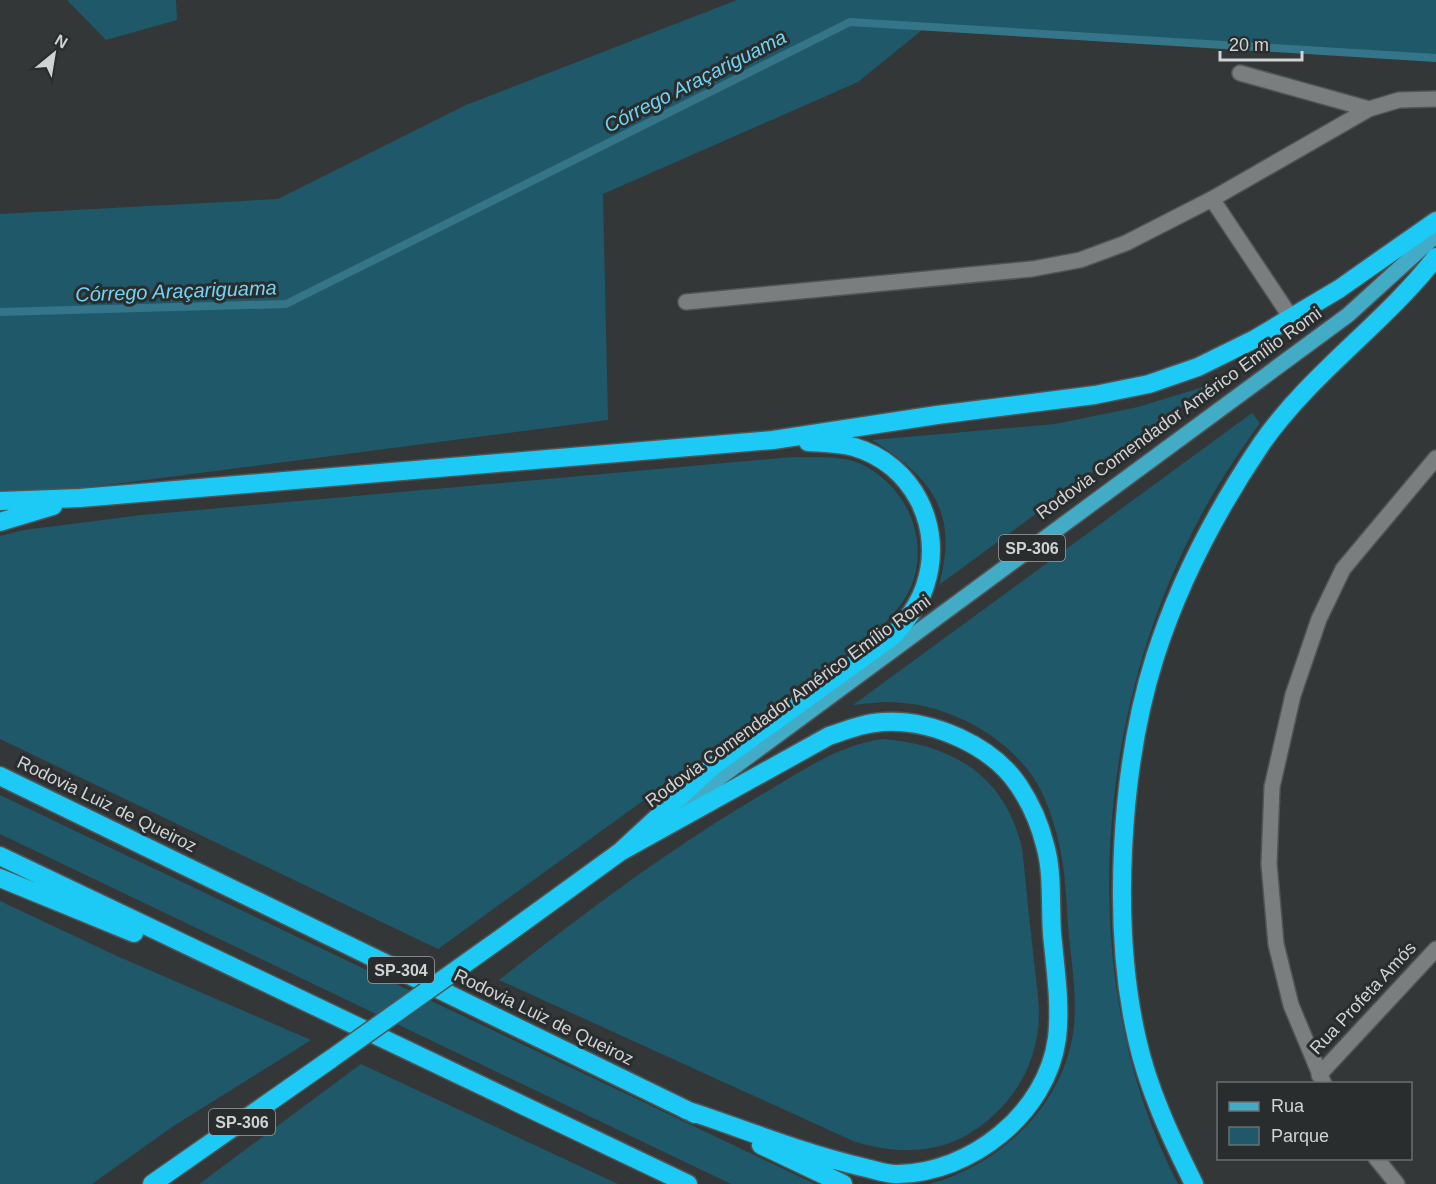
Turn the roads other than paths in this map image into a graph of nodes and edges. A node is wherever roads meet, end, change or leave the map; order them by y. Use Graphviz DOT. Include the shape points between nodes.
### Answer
graph roads {
  1 [pos="1240,74"];
  2 [pos="1436,99"];
  3 [pos="1369,109"];
  4 [pos="1212,199"];
  5 [pos="1436,221"];
  6 [pos="1436,235"];
  7 [pos="1436,257"];
  8 [pos="686,302"];
  9 [pos="1292,319"];
  10 [pos="773,440"];
  11 [pos="1436,458"];
  12 [pos="80,498"];
  13 [pos="0,501"];
  14 [pos="0,522"];
  15 [pos="0,763"];
  16 [pos="0,776"];
  17 [pos="115,831"];
  18 [pos="620,852"];
  19 [pos="0,856"];
  20 [pos="0,878"];
  21 [pos="1436,949"];
  22 [pos="320,1010"];
  23 [pos="1321,1079"];
  24 [pos="686,1110"];
  25 [pos="1378,1160"];
  26 [pos="152,1184"];
  27 [pos="688,1184"];
  28 [pos="843,1184"];
  29 [pos="1194,1184"];
  30 [pos="1397,1184"];
  1 -- 3 [label="street"];
  2 -- 3 [label="street" via="1400,100"];
  3 -- 4 [label="street"];
  4 -- 8 [label="street" via="1126,243 1070,262 1032,269"];
  4 -- 9 [label="street"];
  5 -- 9 [label="highway"];
  6 -- 18 [label="main road, Rodovia Comendador Américo Emílio Romi / SP-306" via="1348,315"];
  7 -- 29 [label="highway" via="1310,385 1264,441 1222,507 1184,585 1155,658 1130,767 1123,866 1124,960 1137,1040 1168,1132"];
  9 -- 10 [label="highway" via="1197,367 1149,384"];
  10 -- 12 [label="highway"];
  10 -- 18 [label="highway" via="853,447 894,467 910,482 932,540 925,586 910,616 893,636 713,766"];
  11 -- 23 [label="street" via="1343,568 1319,619 1293,695 1272,787 1269,864 1276,944 1291,1005"];
  12 -- 13 [label="highway"];
  12 -- 14 [label="highway"];
  15 -- 17 [label="highway"];
  16 -- 17 [label="highway, Rodovia Luiz de Queiroz / SP-304"];
  17 -- 24 [label="highway, Rodovia Luiz de Queiroz / SP-304"];
  18 -- 24 [label="highway" via="829,736 881,722 929,728 973,745 992,758 1019,785 1046,848 1057,1039 1046,1075 1028,1107 1003,1132 972,1154 938,1170 895,1175 843,1162"];
  18 -- 26 [label="highway, Rodovia Comendador Américo Emílio Romi / SP-306, bridge"];
  19 -- 22 [label="highway"];
  20 -- 22 [label="highway"];
  21 -- 23 [label="street, Rua Profeta Amós"];
  22 -- 27 [label="highway"];
  24 -- 28 [label="highway, Rodovia Luiz de Queiroz / SP-304"];
  25 -- 30 [label="street"];
}
